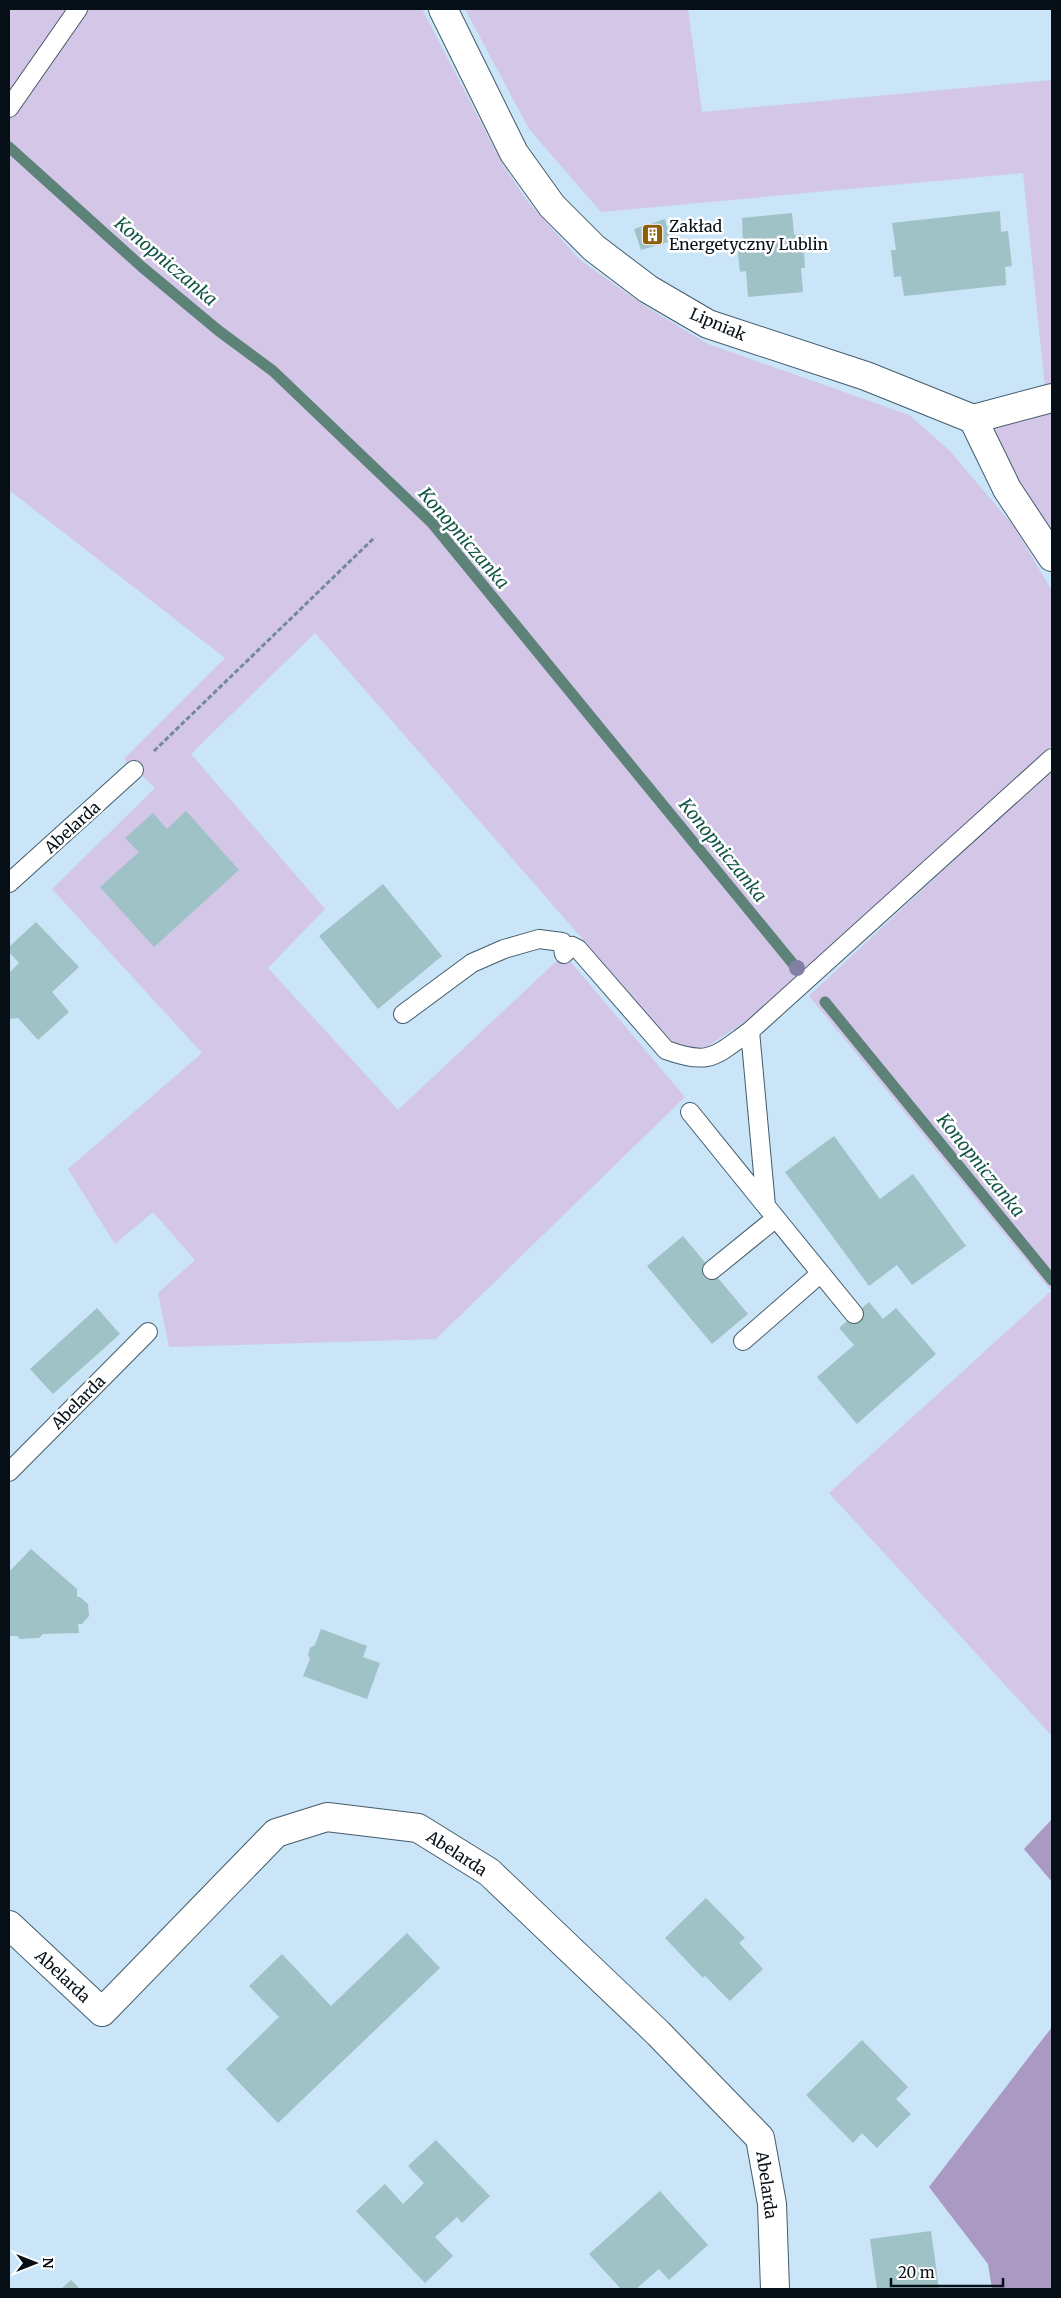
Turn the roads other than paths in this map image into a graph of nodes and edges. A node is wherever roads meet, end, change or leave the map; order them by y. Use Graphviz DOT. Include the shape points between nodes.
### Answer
graph roads {
  1 [pos="78,9"];
  2 [pos="443,9"];
  3 [pos="9,108"];
  4 [pos="1052,398"];
  5 [pos="973,419"];
  6 [pos="1052,557"];
  7 [pos="1052,758"];
  8 [pos="134,770"];
  9 [pos="9,883"];
  10 [pos="404,1014"];
  11 [pos="750,1031"];
  12 [pos="690,1112"];
  13 [pos="771,1212"];
  14 [pos="712,1270"];
  15 [pos="821,1273"];
  16 [pos="854,1314"];
  17 [pos="148,1332"];
  18 [pos="743,1341"];
  19 [pos="9,1472"];
  20 [pos="9,1925"];
  21 [pos="775,2289"];
  1 -- 3 [label="lane"];
  2 -- 5 [label="street, Lipniak" via="514,152 552,206 594,248 648,289 708,324 866,376"];
  4 -- 5 [label="street"];
  5 -- 6 [label="street" via="1007,489"];
  7 -- 11 [label="lane"];
  8 -- 9 [label="lane, Abelarda"];
  10 -- 11 [label="lane" via="472,963 539,939 562,942 564,954 572,946 578,949 666,1050 687,1058 713,1058"];
  11 -- 13 [label="lane"];
  12 -- 13 [label="lane"];
  13 -- 14 [label="lane"];
  13 -- 15 [label="lane"];
  15 -- 16 [label="lane"];
  15 -- 18 [label="lane"];
  17 -- 19 [label="lane, Abelarda"];
  20 -- 21 [label="street, Abelarda" via="102,2012 276,1833 327,1816 418,1828 489,1872 658,2033 760,2138 772,2204"];
}
